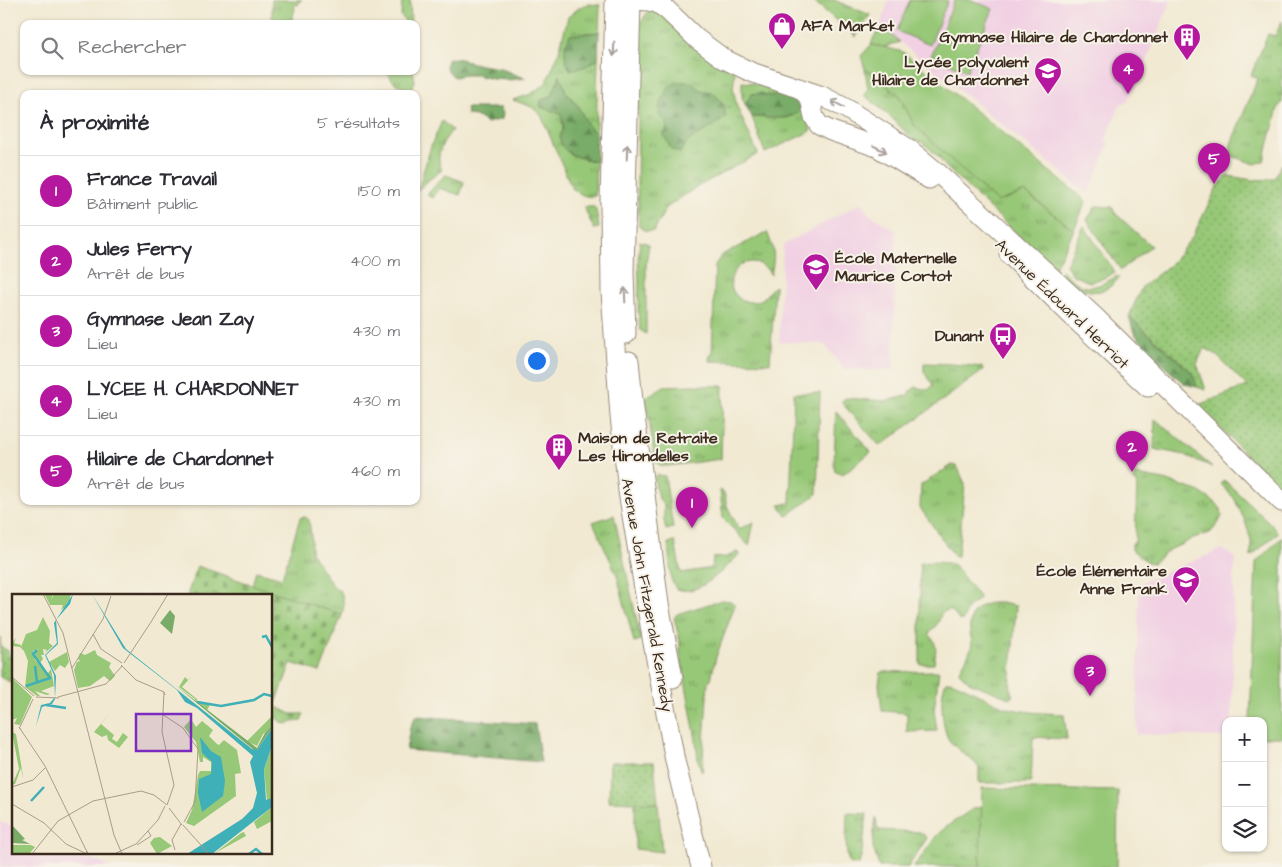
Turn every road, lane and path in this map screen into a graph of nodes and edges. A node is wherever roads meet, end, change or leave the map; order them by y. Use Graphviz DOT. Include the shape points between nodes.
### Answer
graph roads {
  1 [pos="615,0"];
  2 [pos="631,0"];
  3 [pos="635,0"];
  4 [pos="799,88"];
  5 [pos="863,119"];
  6 [pos="819,125"];
  7 [pos="618,201"];
  8 [pos="620,416"];
  9 [pos="639,447"];
  10 [pos="635,477"];
  11 [pos="1282,502"];
  12 [pos="1282,517"];
  13 [pos="701,867"];
  14 [pos="712,867"];
  1 -- 7 [label="main road, Avenue John Fitzgerald Kennedy, one-way"];
  7 -- 2 [label="main road, Avenue John Fitzgerald Kennedy, one-way"];
  3 -- 4 [label="main road, Avenue Édouard Herriot" via="657,3 666,9 724,60"];
  5 -- 4 [label="main road, Avenue Édouard Herriot, one-way" via="822,96"];
  4 -- 6 [label="main road" via="810,98 814,118"];
  5 -- 6 [label="main road" via="858,128 850,131"];
  5 -- 11 [label="main road, Avenue Édouard Herriot" via="910,149 938,173 1095,317"];
  6 -- 12 [label="main road, Avenue Édouard Herriot, one-way" via="877,147 925,175"];
  7 -- 8 [label="main road, Avenue John Fitzgerald Kennedy" via="611,292"];
  9 -- 7 [label="main road, Avenue John Fitzgerald Kennedy, one-way" via="626,326"];
  8 -- 9 [label="main road" via="629,417 633,422"];
  8 -- 10 [label="main road, Avenue John Fitzgerald Kennedy"];
  9 -- 10 [label="main road, Avenue John Fitzgerald Kennedy"];
  10 -- 13 [label="main road, Avenue John Fitzgerald Kennedy" via="629,502 650,628"];
  10 -- 14 [label="main road, Avenue John Fitzgerald Kennedy" via="689,771"];
}
